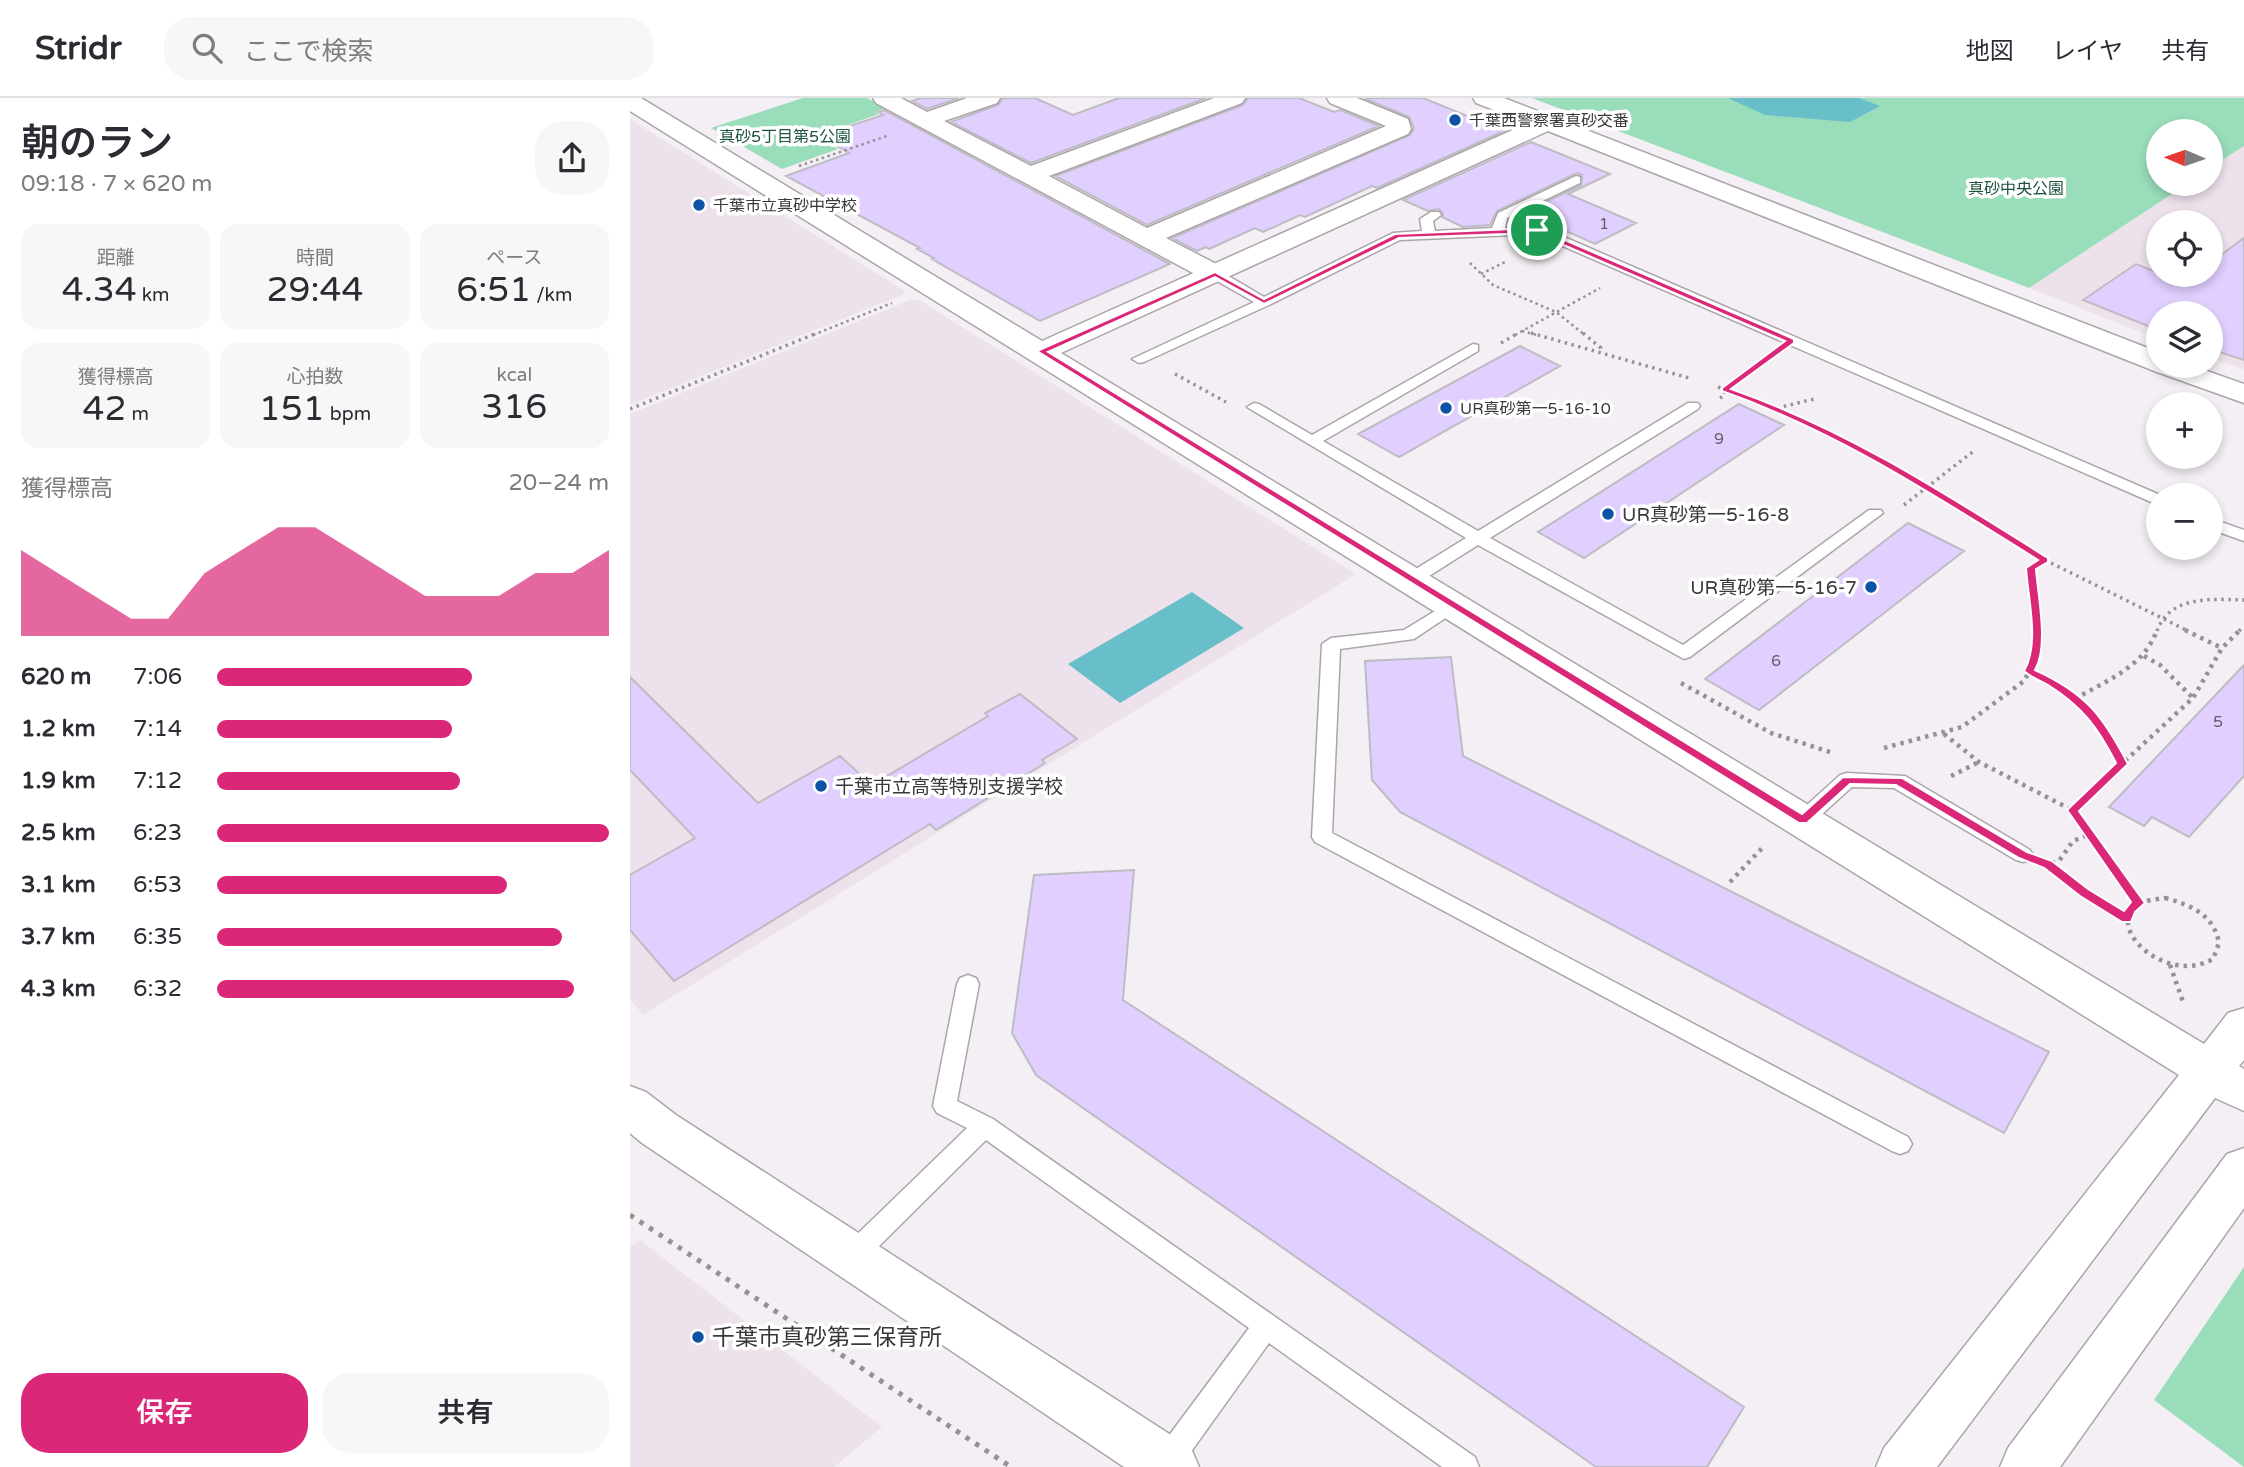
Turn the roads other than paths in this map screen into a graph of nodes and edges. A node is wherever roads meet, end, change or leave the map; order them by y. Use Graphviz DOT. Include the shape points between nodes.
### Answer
graph roads {
  1 [pos="884,98"];
  2 [pos="989,98"];
  3 [pos="1234,98"];
  4 [pos="1338,98"];
  5 [pos="1484,98"];
  6 [pos="630,101"];
  7 [pos="927,121"];
  8 [pos="1548,123"];
  9 [pos="1030,175"];
  10 [pos="1576,180"];
  11 [pos="1435,215"];
  12 [pos="1500,232"];
  13 [pos="1436,234"];
  14 [pos="1147,237"];
  15 [pos="1215,274"];
  16 [pos="1264,302"];
  17 [pos="1473,348"];
  18 [pos="1042,351"];
  19 [pos="2146,357"];
  20 [pos="1139,359"];
  21 [pos="2200,378"];
  22 [pos="2244,394"];
  23 [pos="1693,406"];
  24 [pos="1254,407"];
  25 [pos="1312,441"];
  26 [pos="2146,495"];
  27 [pos="1875,513"];
  28 [pos="2223,528"];
  29 [pos="2244,536"];
  30 [pos="1479,538"];
  31 [pos="1412,579"];
  32 [pos="1453,605"];
  33 [pos="1803,820"];
  34 [pos="2023,855"];
  35 [pos="968,984"];
  36 [pos="2244,1026"];
  37 [pos="2227,1081"];
  38 [pos="630,1106"];
  39 [pos="985,1125"];
  40 [pos="1900,1144"];
  41 [pos="2244,1169"];
  42 [pos="852,1256"];
  43 [pos="1266,1326"];
  44 [pos="1169,1465"];
  45 [pos="1465,1467"];
  46 [pos="1903,1467"];
  47 [pos="2027,1467"];
  1 -- 7 [label="street"];
  2 -- 7 [label="street"];
  3 -- 9 [label="street"];
  4 -- 14 [label="street" via="1400,124 1400,129"];
  5 -- 8 [label="street"];
  6 -- 18 [label="street"];
  7 -- 9 [label="street"];
  8 -- 15 [label="street"];
  8 -- 19 [label="street"];
  9 -- 14 [label="street"];
  10 -- 12 [label="lane" via="1502,216"];
  11 -- 13 [label="lane" via="1426,219"];
  12 -- 13 [label="lane"];
  12 -- 26 [label="lane" via="1537,230"];
  13 -- 16 [label="lane" via="1398,236"];
  14 -- 15 [label="street"];
  15 -- 16 [label="lane"];
  15 -- 18 [label="street"];
  16 -- 20 [label="lane"];
  17 -- 25 [label="lane"];
  18 -- 31 [label="street"];
  21 -- 22 [label="street"];
  23 -- 30 [label="lane"];
  24 -- 25 [label="lane"];
  25 -- 30 [label="lane"];
  27 -- 30 [label="lane" via="1684,653"];
  28 -- 29 [label="lane"];
  30 -- 31 [label="lane"];
  31 -- 32 [label="street"];
  32 -- 33 [label="street"];
  32 -- 40 [label="lane" via="1408,635 1331,643 1322,837"];
  33 -- 34 [label="lane" via="1847,780 1898,781"];
  33 -- 37 [label="street"];
  35 -- 39 [label="lane" via="945,1106"];
  36 -- 37 [label="street"];
  37 -- 46 [label="street"];
  38 -- 42 [label="street"];
  39 -- 42 [label="lane"];
  39 -- 43 [label="lane"];
  41 -- 47 [label="street"];
  42 -- 44 [label="street"];
  43 -- 44 [label="lane"];
  43 -- 45 [label="lane"];
}
